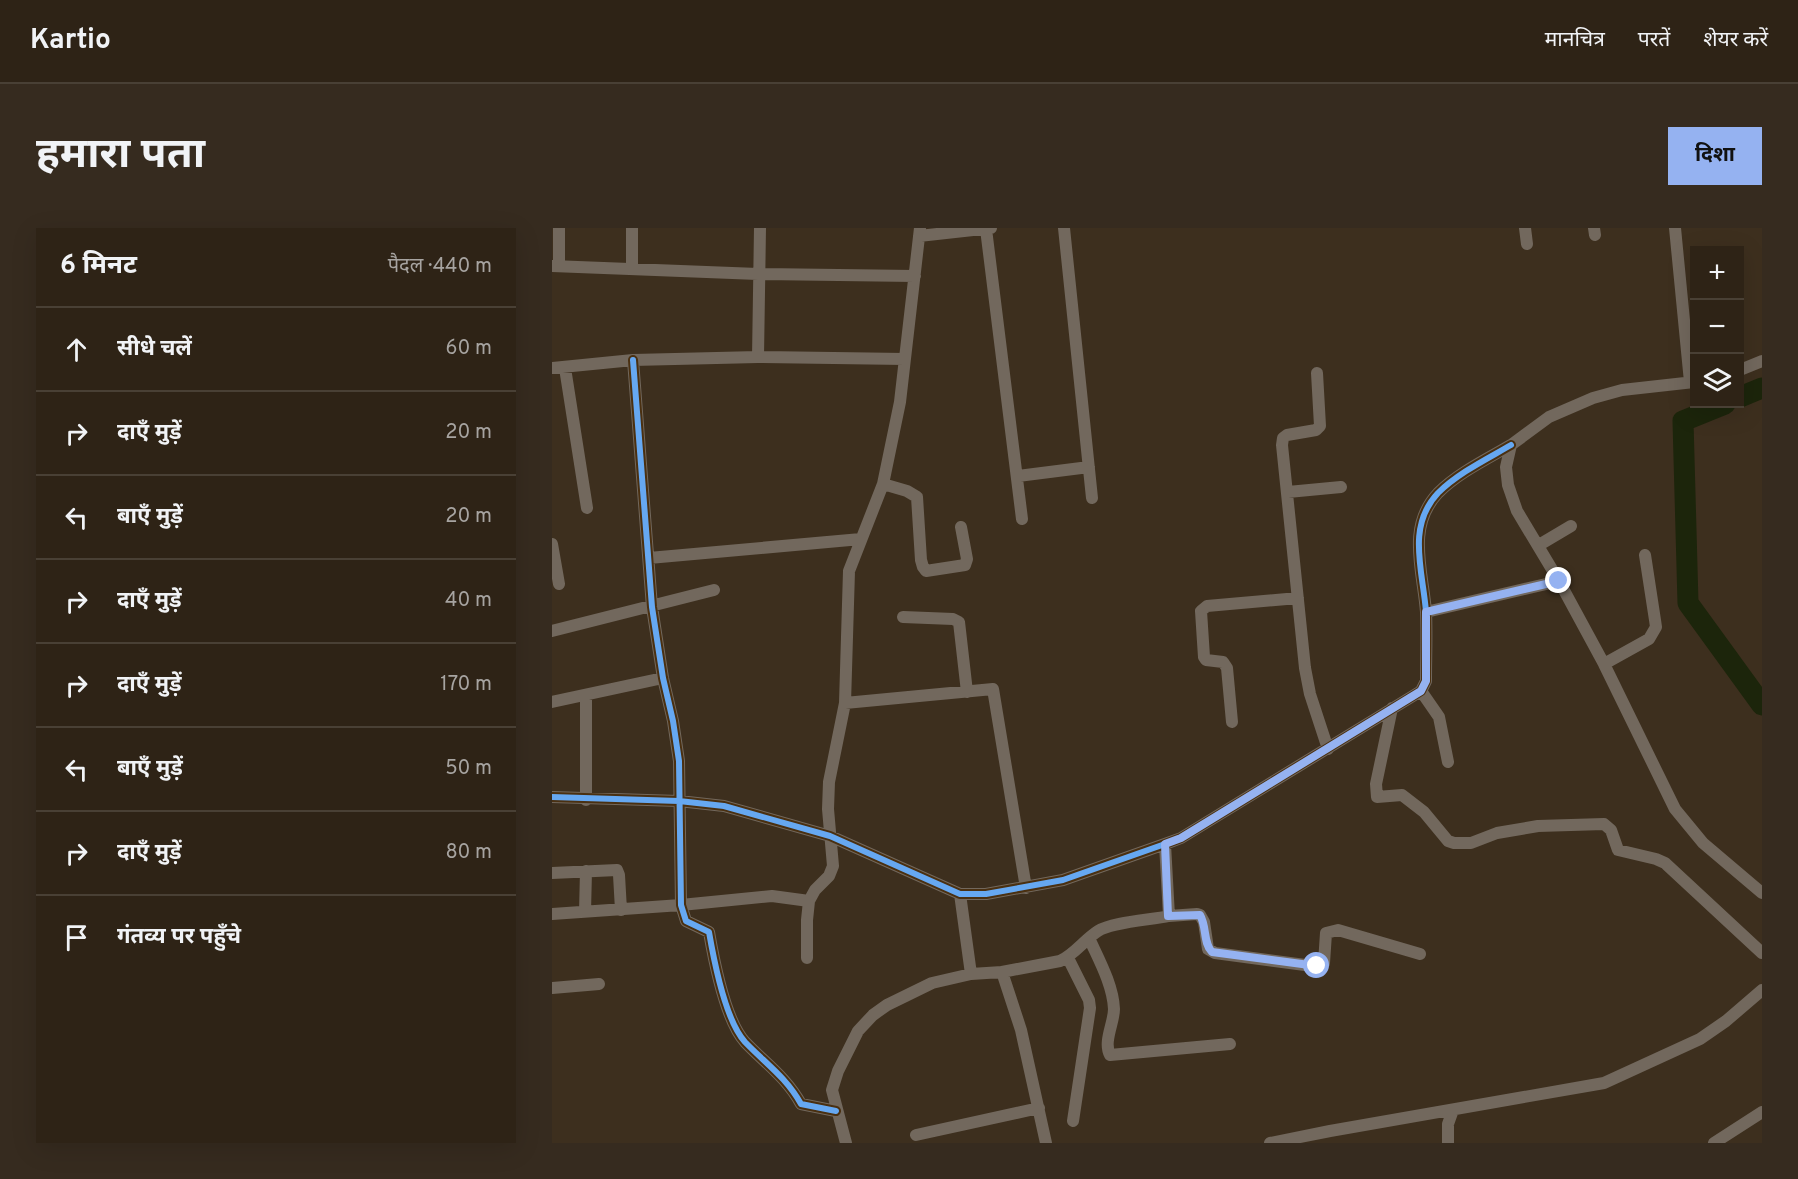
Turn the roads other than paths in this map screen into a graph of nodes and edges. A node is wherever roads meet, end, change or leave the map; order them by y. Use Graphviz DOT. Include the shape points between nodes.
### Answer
graph roads {
  1 [pos="559,228"];
  2 [pos="632,228"];
  3 [pos="760,228"];
  4 [pos="992,228"];
  5 [pos="1064,228"];
  6 [pos="1525,228"];
  7 [pos="1675,228"];
  8 [pos="986,229"];
  9 [pos="920,232"];
  10 [pos="1527,244"];
  11 [pos="556,266"];
  12 [pos="632,269"];
  13 [pos="758,274"];
  14 [pos="915,276"];
  15 [pos="758,357"];
  16 [pos="905,359"];
  17 [pos="633,360"];
  18 [pos="1762,361"];
  19 [pos="1690,364"];
  20 [pos="558,368"];
  21 [pos="1744,368"];
  22 [pos="1317,373"];
  23 [pos="1690,382"];
  24 [pos="1511,445"];
  25 [pos="1089,467"];
  26 [pos="1018,476"];
  27 [pos="883,484"];
  28 [pos="1341,487"];
  29 [pos="1288,492"];
  30 [pos="1092,498"];
  31 [pos="587,508"];
  32 [pos="1022,519"];
  33 [pos="1571,526"];
  34 [pos="961,527"];
  35 [pos="861,539"];
  36 [pos="552,543"];
  37 [pos="1539,545"];
  38 [pos="1645,555"];
  39 [pos="649,558"];
  40 [pos="1559,581"];
  41 [pos="559,584"];
  42 [pos="714,590"];
  43 [pos="1298,598"];
  44 [pos="652,607"];
  45 [pos="1426,612"];
  46 [pos="903,617"];
  47 [pos="552,631"];
  48 [pos="1604,664"];
  49 [pos="663,678"];
  50 [pos="1421,691"];
  51 [pos="967,692"];
  52 [pos="586,696"];
  53 [pos="552,702"];
  54 [pos="845,704"];
  55 [pos="1392,708"];
  56 [pos="1232,722"];
  57 [pos="1328,749"];
  58 [pos="1448,762"];
  59 [pos="552,797"];
  60 [pos="586,800"];
  61 [pos="679,801"];
  62 [pos="830,836"];
  63 [pos="1165,844"];
  64 [pos="586,871"];
  65 [pos="552,873"];
  66 [pos="1026,888"];
  67 [pos="1762,893"];
  68 [pos="960,894"];
  69 [pos="809,902"];
  70 [pos="681,905"];
  71 [pos="621,910"];
  72 [pos="585,912"];
  73 [pos="552,914"];
  74 [pos="1168,916"];
  75 [pos="1089,938"];
  76 [pos="1762,953"];
  77 [pos="1420,954"];
  78 [pos="807,958"];
  79 [pos="1068,958"];
  80 [pos="1002,972"];
  81 [pos="971,974"];
  82 [pos="599,984"];
  83 [pos="552,988"];
  84 [pos="1762,990"];
  85 [pos="1230,1044"];
  86 [pos="1039,1108"];
  87 [pos="1453,1110"];
  88 [pos="836,1111"];
  89 [pos="1762,1112"];
  90 [pos="1073,1121"];
  91 [pos="916,1135"];
  92 [pos="846,1143"];
  93 [pos="1046,1143"];
  94 [pos="1270,1143"];
  95 [pos="1448,1143"];
  96 [pos="1714,1143"];
  1 -- 11 [label="street"];
  2 -- 12 [label="street"];
  3 -- 13 [label="street"];
  4 -- 8 [label="street"];
  5 -- 25 [label="street"];
  6 -- 10 [label="street"];
  7 -- 19 [label="street"];
  8 -- 9 [label="street"];
  8 -- 26 [label="street"];
  9 -- 14 [label="street"];
  11 -- 12 [label="street"];
  12 -- 13 [label="street"];
  13 -- 14 [label="street"];
  13 -- 15 [label="street"];
  14 -- 16 [label="street"];
  15 -- 16 [label="street"];
  15 -- 17 [label="street"];
  16 -- 27 [label="street"];
  17 -- 20 [label="street"];
  17 -- 39 [label="street"];
  18 -- 21 [label="street"];
  20 -- 31 [label="street"];
  22 -- 29 [label="street" via="1320,426 1283,438"];
  23 -- 24 [label="street" via="1622,390 1593,398 1549,417"];
  24 -- 37 [label="street" via="1506,467 1508,485 1517,511"];
  24 -- 45 [label="street" via="1451,482 1427,507 1418,543"];
  25 -- 26 [label="street"];
  25 -- 30 [label="street"];
  26 -- 32 [label="street"];
  27 -- 34 [label="street" via="917,497 921,561 926,570 965,565"];
  27 -- 35 [label="street"];
  28 -- 29 [label="street"];
  29 -- 43 [label="street"];
  33 -- 37 [label="street"];
  35 -- 39 [label="street"];
  35 -- 54 [label="street" via="849,571"];
  36 -- 41 [label="street"];
  37 -- 40 [label="street"];
  38 -- 48 [label="street" via="1656,627 1649,639"];
  39 -- 44 [label="street"];
  40 -- 45 [label="street"];
  40 -- 48 [label="street"];
  42 -- 44 [label="street"];
  43 -- 56 [label="street" via="1207,606 1201,610 1205,659 1223,662 1227,668"];
  43 -- 57 [label="street" via="1307,681"];
  44 -- 47 [label="street"];
  44 -- 49 [label="street"];
  45 -- 50 [label="street" via="1426,681"];
  46 -- 51 [label="street" via="959,622"];
  48 -- 67 [label="street" via="1675,809 1703,843"];
  49 -- 52 [label="street"];
  49 -- 61 [label="street" via="677,740"];
  50 -- 55 [label="street"];
  50 -- 58 [label="street" via="1439,717"];
  51 -- 54 [label="street"];
  51 -- 66 [label="street" via="993,689"];
  52 -- 53 [label="street"];
  52 -- 60 [label="street"];
  54 -- 62 [label="street" via="829,782"];
  55 -- 57 [label="street"];
  55 -- 76 [label="street" via="1376,784 1377,797 1402,795 1454,843 1471,843 1497,833 1538,826 1604,824 1611,830 1618,850 1665,863"];
  57 -- 63 [label="street"];
  59 -- 60 [label="street"];
  60 -- 61 [label="street"];
  61 -- 62 [label="street" via="724,806"];
  61 -- 70 [label="street"];
  62 -- 68 [label="street"];
  62 -- 69 [label="street" via="831,871"];
  63 -- 66 [label="street" via="1063,880"];
  63 -- 74 [label="street"];
  64 -- 65 [label="street"];
  64 -- 71 [label="street" via="617,870"];
  64 -- 72 [label="street"];
  66 -- 68 [label="street"];
  68 -- 81 [label="street"];
  69 -- 70 [label="street" via="772,896"];
  69 -- 78 [label="street"];
  70 -- 71 [label="street"];
  70 -- 88 [label="street" via="686,921 709,932 715,967 736,1029 792,1088 801,1104"];
  71 -- 72 [label="street"];
  72 -- 73 [label="street"];
  74 -- 75 [label="street" via="1108,927"];
  74 -- 77 [label="street" via="1200,915 1208,950 1215,953 1320,967 1324,963 1326,933 1338,930"];
  75 -- 79 [label="street"];
  75 -- 85 [label="street" via="1113,1002 1110,1055"];
  79 -- 80 [label="street"];
  79 -- 90 [label="street" via="1090,1008"];
  80 -- 81 [label="street"];
  80 -- 86 [label="street" via="1021,1030"];
  81 -- 88 [label="street" via="932,983 873,1015 858,1031 834,1079"];
  82 -- 83 [label="street"];
  84 -- 87 [label="street" via="1713,1030 1618,1078"];
  86 -- 91 [label="street"];
  86 -- 93 [label="street"];
  87 -- 94 [label="street"];
  87 -- 95 [label="street"];
  88 -- 92 [label="street"];
  89 -- 96 [label="street"];
}
